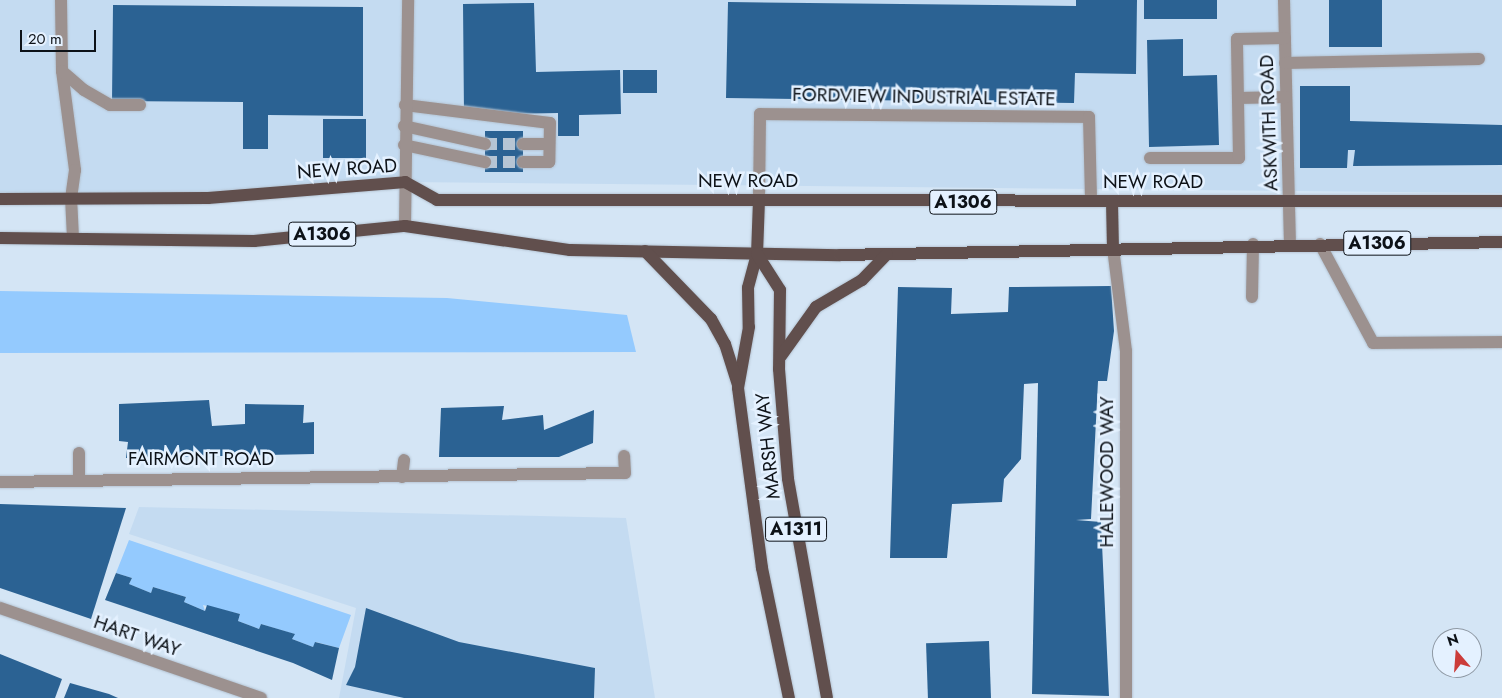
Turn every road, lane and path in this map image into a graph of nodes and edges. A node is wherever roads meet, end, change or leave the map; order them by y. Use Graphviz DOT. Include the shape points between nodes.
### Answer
graph roads {
  1 [pos="61,0"];
  2 [pos="408,0"];
  3 [pos="1284,0"];
  4 [pos="1285,38"];
  5 [pos="1479,59"];
  6 [pos="1285,64"];
  7 [pos="62,71"];
  8 [pos="1286,97"];
  9 [pos="1238,98"];
  10 [pos="140,105"];
  11 [pos="405,105"];
  12 [pos="404,126"];
  13 [pos="485,144"];
  14 [pos="523,144"];
  15 [pos="549,144"];
  16 [pos="404,145"];
  17 [pos="1150,158"];
  18 [pos="485,162"];
  19 [pos="523,162"];
  20 [pos="405,182"];
  21 [pos="71,197"];
  22 [pos="0,199"];
  23 [pos="759,200"];
  24 [pos="1292,200"];
  25 [pos="1091,201"];
  26 [pos="1502,201"];
  27 [pos="1112,202"];
  28 [pos="405,226"];
  29 [pos="0,238"];
  30 [pos="73,238"];
  31 [pos="1502,242"];
  32 [pos="1253,244"];
  33 [pos="1290,244"];
  34 [pos="1320,244"];
  35 [pos="1113,248"];
  36 [pos="645,251"];
  37 [pos="757,254"];
  38 [pos="887,254"];
  39 [pos="1252,297"];
  40 [pos="1502,342"];
  41 [pos="779,358"];
  42 [pos="738,388"];
  43 [pos="79,453"];
  44 [pos="624,456"];
  45 [pos="404,460"];
  46 [pos="402,477"];
  47 [pos="79,479"];
  48 [pos="0,482"];
  49 [pos="0,608"];
  50 [pos="261,698"];
  51 [pos="788,698"];
  52 [pos="827,698"];
  53 [pos="1126,698"];
  1 -- 7 [label="street"];
  2 -- 11 [label="street"];
  3 -- 4 [label="street, ASKWITH ROAD"];
  4 -- 6 [label="street, ASKWITH ROAD"];
  4 -- 9 [label="street" via="1237,39"];
  5 -- 6 [label="street"];
  6 -- 8 [label="street, ASKWITH ROAD"];
  7 -- 10 [label="street" via="110,106"];
  7 -- 21 [label="street" via="75,170"];
  8 -- 9 [label="street"];
  8 -- 24 [label="street, ASKWITH ROAD"];
  9 -- 17 [label="street" via="1239,158"];
  11 -- 12 [label="street"];
  11 -- 15 [label="street" via="550,123"];
  12 -- 13 [label="street"];
  12 -- 16 [label="street"];
  14 -- 15 [label="street"];
  15 -- 19 [label="street" via="549,162"];
  16 -- 18 [label="street"];
  16 -- 20 [label="street"];
  20 -- 21 [label="main road, NEW ROAD / A1306" via="208,198"];
  20 -- 23 [label="main road, NEW ROAD / A1306" via="437,200"];
  20 -- 28 [label="street"];
  21 -- 22 [label="main road, NEW ROAD / A1306"];
  21 -- 30 [label="street"];
  23 -- 25 [label="main road, NEW ROAD / A1306"];
  23 -- 25 [label="street, FORDVIEW INDUSTRIAL ESTATE" via="760,114 1089,117"];
  23 -- 37 [label="main road, MARSH WAY / A1311"];
  24 -- 26 [label="main road, NEW ROAD / A1306"];
  24 -- 27 [label="main road, NEW ROAD / A1306"];
  24 -- 33 [label="street, ASKWITH ROAD"];
  25 -- 27 [label="main road, NEW ROAD / A1306"];
  27 -- 35 [label="main road"];
  28 -- 30 [label="main road, A1306" via="254,241"];
  28 -- 36 [label="main road, A1306" via="570,250"];
  29 -- 30 [label="main road, A1306"];
  31 -- 34 [label="main road, A1306"];
  32 -- 33 [label="main road, A1306"];
  32 -- 35 [label="main road, A1306"];
  32 -- 39 [label="street"];
  33 -- 34 [label="main road, A1306"];
  34 -- 40 [label="street" via="1373,343"];
  35 -- 38 [label="main road, A1306"];
  35 -- 53 [label="street, HALEWOOD WAY" via="1126,351"];
  36 -- 37 [label="main road, A1306"];
  36 -- 42 [label="main road, A1311" via="711,319 725,344"];
  37 -- 38 [label="main road, A1306"];
  37 -- 41 [label="main road, MARSH WAY / A1311" via="780,290"];
  37 -- 42 [label="main road, MARSH WAY / A1311" via="748,288 749,327"];
  38 -- 41 [label="main road" via="862,280 816,307"];
  41 -- 52 [label="main road, MARSH WAY / A1311" via="788,479"];
  42 -- 51 [label="main road, MARSH WAY / A1311" via="762,568"];
  43 -- 47 [label="street"];
  44 -- 46 [label="street, FAIRMONT ROAD" via="625,473"];
  45 -- 46 [label="street"];
  46 -- 47 [label="street, FAIRMONT ROAD"];
  47 -- 48 [label="street, FAIRMONT ROAD"];
  49 -- 50 [label="street, HART WAY"];
}
